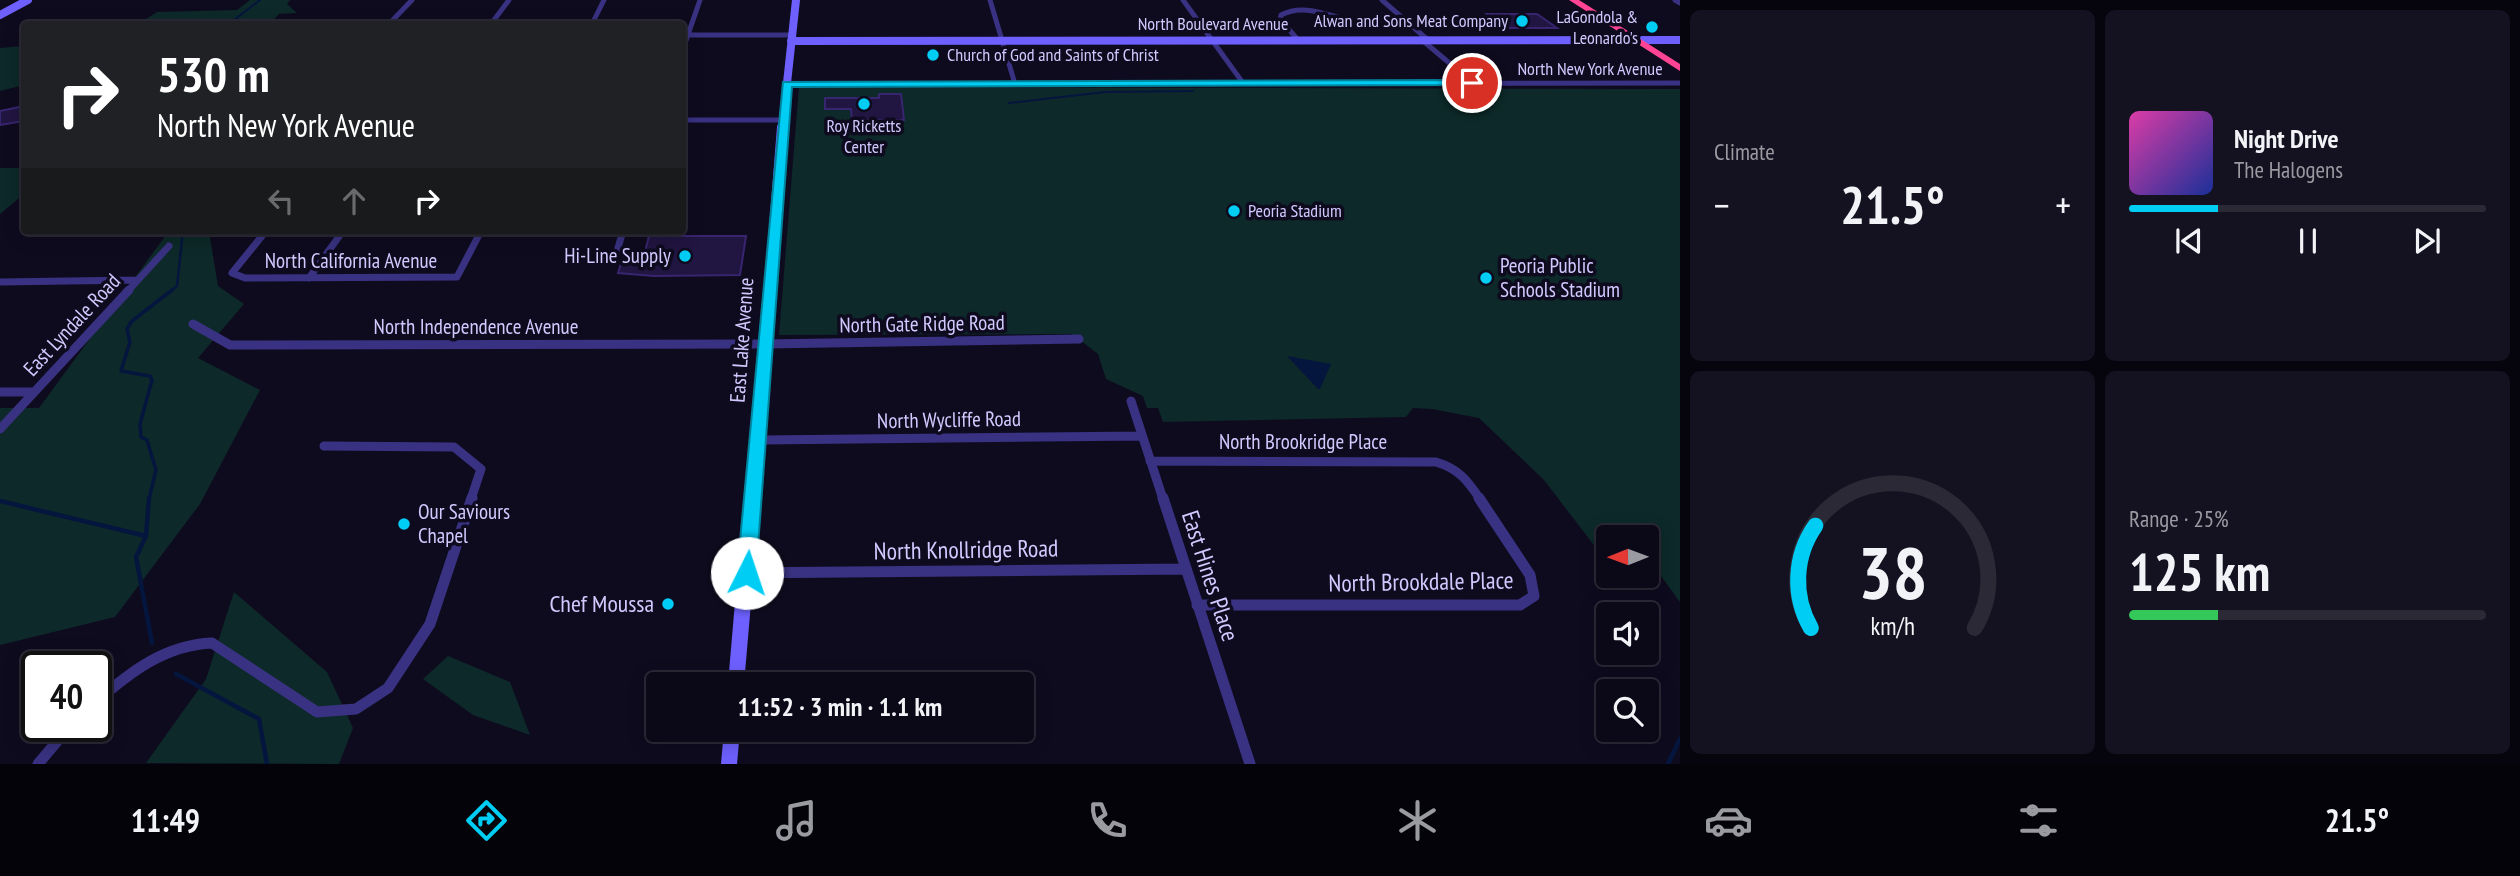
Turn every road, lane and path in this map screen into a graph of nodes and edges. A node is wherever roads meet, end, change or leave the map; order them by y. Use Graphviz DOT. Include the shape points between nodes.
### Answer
graph roads {
  1 [pos="28,0"];
  2 [pos="412,0"];
  3 [pos="509,0"];
  4 [pos="604,0"];
  5 [pos="700,0"];
  6 [pos="796,0"];
  7 [pos="990,0"];
  8 [pos="1183,0"];
  9 [pos="1302,0"];
  10 [pos="1382,0"];
  11 [pos="1573,0"];
  12 [pos="1675,0"];
  13 [pos="1680,3"];
  14 [pos="1312,11"];
  15 [pos="0,15"];
  16 [pos="392,21"];
  17 [pos="493,21"];
  18 [pos="594,21"];
  19 [pos="1406,22"];
  20 [pos="686,33"];
  21 [pos="686,35"];
  22 [pos="792,38"];
  23 [pos="1635,39"];
  24 [pos="1003,40"];
  25 [pos="1211,40"];
  26 [pos="1298,40"];
  27 [pos="1425,40"];
  28 [pos="1680,40"];
  29 [pos="1680,68"];
  30 [pos="1243,83"];
  31 [pos="1472,83"];
  32 [pos="1680,83"];
  33 [pos="787,84"];
  34 [pos="1015,84"];
  35 [pos="686,120"];
  36 [pos="783,120"];
  37 [pos="264,235"];
  38 [pos="340,235"];
  39 [pos="479,235"];
  40 [pos="623,235"];
  41 [pos="169,246"];
  42 [pos="615,258"];
  43 [pos="309,278"];
  44 [pos="137,280"];
  45 [pos="0,282"];
  46 [pos="193,324"];
  47 [pos="1079,339"];
  48 [pos="765,344"];
  49 [pos="0,392"];
  50 [pos="34,392"];
  51 [pos="1131,401"];
  52 [pos="0,429"];
  53 [pos="1142,436"];
  54 [pos="757,440"];
  55 [pos="324,446"];
  56 [pos="1150,461"];
  57 [pos="1455,468"];
  58 [pos="1186,569"];
  59 [pos="747,573"];
  60 [pos="1197,605"];
  61 [pos="737,672"];
  62 [pos="112,687"];
  63 [pos="57,742"];
  64 [pos="731,742"];
  65 [pos="38,764"];
  66 [pos="729,764"];
  67 [pos="1250,764"];
  1 -- 15 [label="street"];
  2 -- 16 [label="street"];
  3 -- 17 [label="street"];
  4 -- 18 [label="street"];
  5 -- 20 [label="street"];
  6 -- 22 [label="street, East Lake Avenue"];
  7 -- 24 [label="street"];
  8 -- 25 [label="street"];
  9 -- 14 [label="street"];
  10 -- 19 [label="street"];
  11 -- 23 [label="highway"];
  12 -- 13 [label="street"];
  14 -- 19 [label="street" via="1350,20"];
  14 -- 26 [label="street" via="1289,10 1280,16"];
  19 -- 27 [label="street"];
  21 -- 22 [label="street, North Boulevard Avenue"];
  22 -- 24 [label="street, North Boulevard Avenue"];
  22 -- 33 [label="street, East Lake Avenue"];
  23 -- 27 [label="street, North Boulevard Avenue"];
  23 -- 28 [label="street, North Boulevard Avenue"];
  23 -- 29 [label="highway"];
  24 -- 25 [label="street, North Boulevard Avenue"];
  24 -- 34 [label="street"];
  25 -- 26 [label="street, North Boulevard Avenue"];
  25 -- 30 [label="street"];
  26 -- 27 [label="street, North Boulevard Avenue"];
  27 -- 31 [label="street"];
  30 -- 31 [label="street, North New York Avenue"];
  30 -- 34 [label="street, North New York Avenue"];
  31 -- 32 [label="street, North New York Avenue"];
  33 -- 34 [label="street, North New York Avenue"];
  33 -- 36 [label="street, East Lake Avenue"];
  35 -- 36 [label="street"];
  36 -- 48 [label="street, East Lake Avenue"];
  37 -- 43 [label="street, North California Avenue" via="232,273 245,278"];
  38 -- 43 [label="street"];
  39 -- 43 [label="street, North California Avenue" via="457,276"];
  40 -- 42 [label="street"];
  41 -- 44 [label="street, East Lyndale Road"];
  44 -- 45 [label="street"];
  44 -- 50 [label="street, East Lyndale Road"];
  46 -- 48 [label="street, North Independence Avenue" via="230,345"];
  47 -- 48 [label="street, North Gate Ridge Road"];
  48 -- 54 [label="street, East Lake Avenue"];
  49 -- 50 [label="street"];
  50 -- 52 [label="street, East Lyndale Road"];
  51 -- 53 [label="street, East Hines Place"];
  53 -- 54 [label="street, North Wycliffe Road"];
  53 -- 56 [label="street, East Hines Place"];
  54 -- 59 [label="street, East Lake Avenue"];
  55 -- 62 [label="street" via="454,447 481,470 430,624 388,688 356,709 317,712 212,643 194,642 152,661"];
  56 -- 57 [label="street, North Brookridge Place" via="1436,462"];
  56 -- 58 [label="street, East Hines Place"];
  57 -- 60 [label="street, North Brookdale Place" via="1467,479 1530,575 1534,596 1520,606"];
  58 -- 59 [label="street, North Knollridge Road"];
  58 -- 60 [label="street, East Hines Place"];
  59 -- 61 [label="street, East Lake Avenue"];
  60 -- 67 [label="street, East Hines Place"];
  63 -- 65 [label="street"];
  64 -- 66 [label="street"];
}
